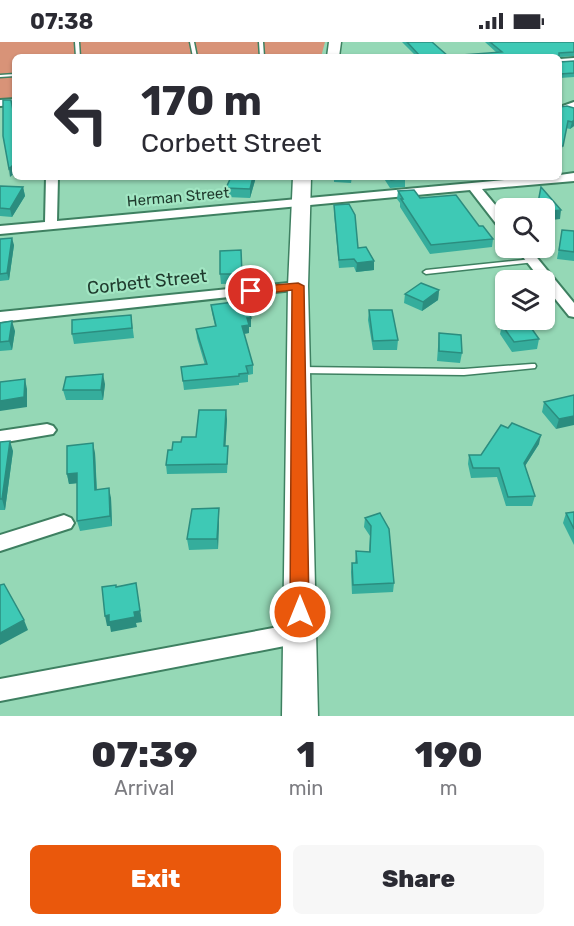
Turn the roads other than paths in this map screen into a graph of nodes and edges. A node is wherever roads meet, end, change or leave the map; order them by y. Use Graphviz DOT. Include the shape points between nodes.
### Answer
graph roads {
  1 [pos="52,180"];
  2 [pos="532,180"];
  3 [pos="474,187"];
  4 [pos="302,189"];
  5 [pos="495,213"];
  6 [pos="51,225"];
  7 [pos="0,231"];
  8 [pos="530,258"];
  9 [pos="533,261"];
  10 [pos="426,272"];
  11 [pos="298,286"];
  12 [pos="574,313"];
  13 [pos="0,317"];
  14 [pos="532,366"];
  15 [pos="298,370"];
  16 [pos="47,430"];
  17 [pos="0,437"];
  18 [pos="64,523"];
  19 [pos="0,543"];
  20 [pos="300,633"];
  21 [pos="0,690"];
  22 [pos="300,716"];
  1 -- 6 [label="street"];
  2 -- 3 [label="street, Herman Street"];
  3 -- 4 [label="street, Herman Street"];
  3 -- 5 [label="street"];
  4 -- 6 [label="street, Herman Street"];
  4 -- 11 [label="main road"];
  6 -- 7 [label="street, Herman Street"];
  8 -- 9 [label="street"];
  9 -- 10 [label="lane"];
  9 -- 12 [label="street"];
  11 -- 13 [label="street, Corbett Street"];
  11 -- 15 [label="main road"];
  14 -- 15 [label="lane" via="464,372"];
  15 -- 20 [label="main road"];
  16 -- 17 [label="street"];
  18 -- 19 [label="street"];
  20 -- 21 [label="street"];
  20 -- 22 [label="main road"];
}
